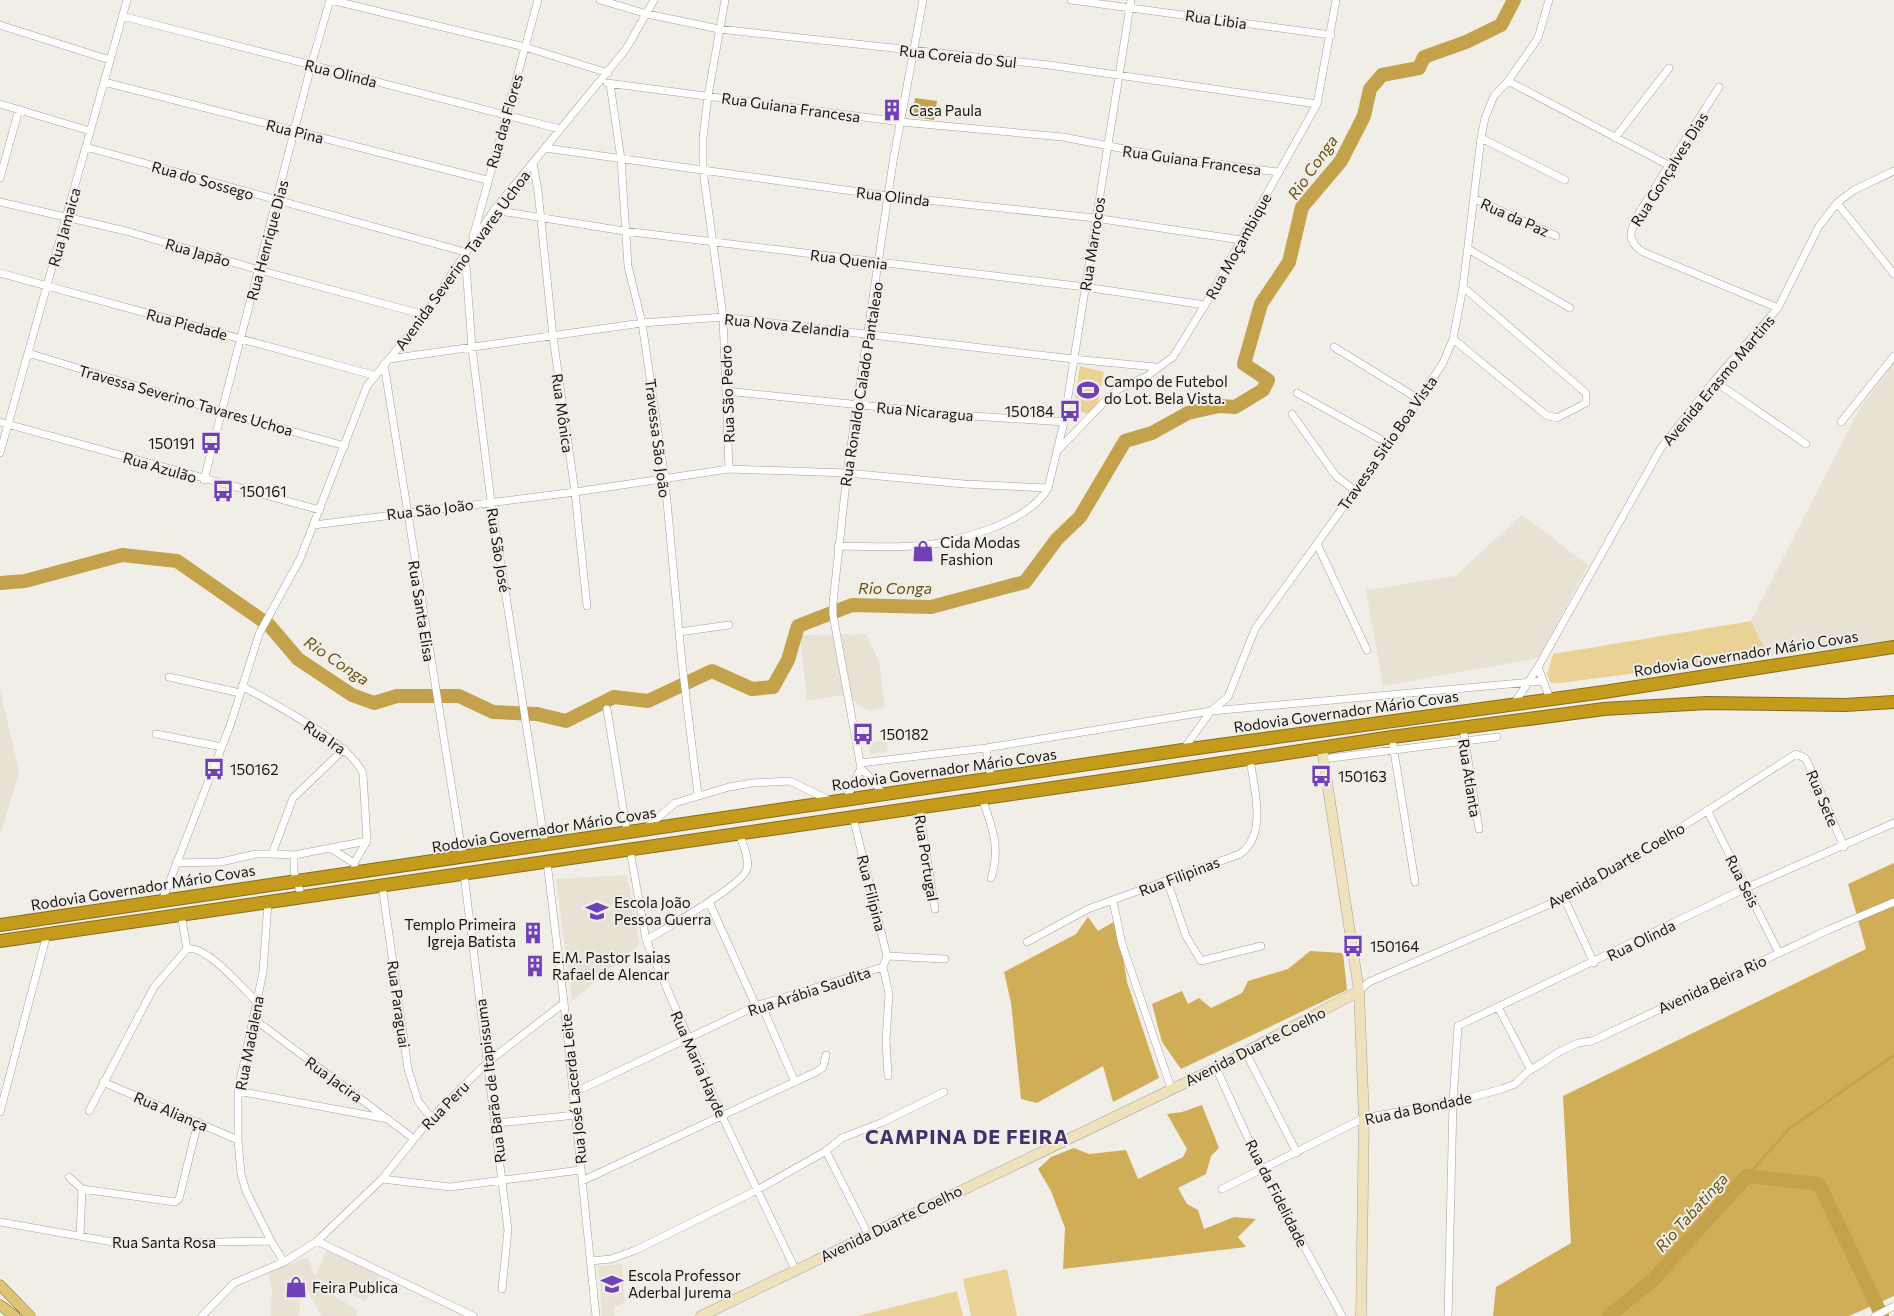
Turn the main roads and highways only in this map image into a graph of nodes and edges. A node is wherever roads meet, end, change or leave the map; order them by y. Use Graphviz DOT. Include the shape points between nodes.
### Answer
graph roads {
  1 [pos="1894,646"];
  2 [pos="1894,702"];
  3 [pos="1322,754"];
  4 [pos="0,925"];
  5 [pos="0,942"];
  6 [pos="1359,991"];
  7 [pos="0,1285"];
  8 [pos="0,1306"];
  9 [pos="15,1316"];
  10 [pos="30,1316"];
  11 [pos="701,1316"];
  12 [pos="1360,1316"];
  1 -- 4 [label="highway, Rodovia Governador Mário Covas" via="1514,705 1183,750 463,858 355,868 298,880"];
  2 -- 3 [label="highway, Rodovia Governador Mário Covas" via="1643,705 1463,728"];
  3 -- 5 [label="highway, Rodovia Governador Mário Covas" via="1250,760 982,798"];
  3 -- 6 [label="main road"];
  6 -- 11 [label="main road, Avenida Duarte Coelho" via="1216,1068"];
  6 -- 12 [label="main road" via="1364,1118"];
  7 -- 10 [label="main road"];
  8 -- 9 [label="main road"];
}
